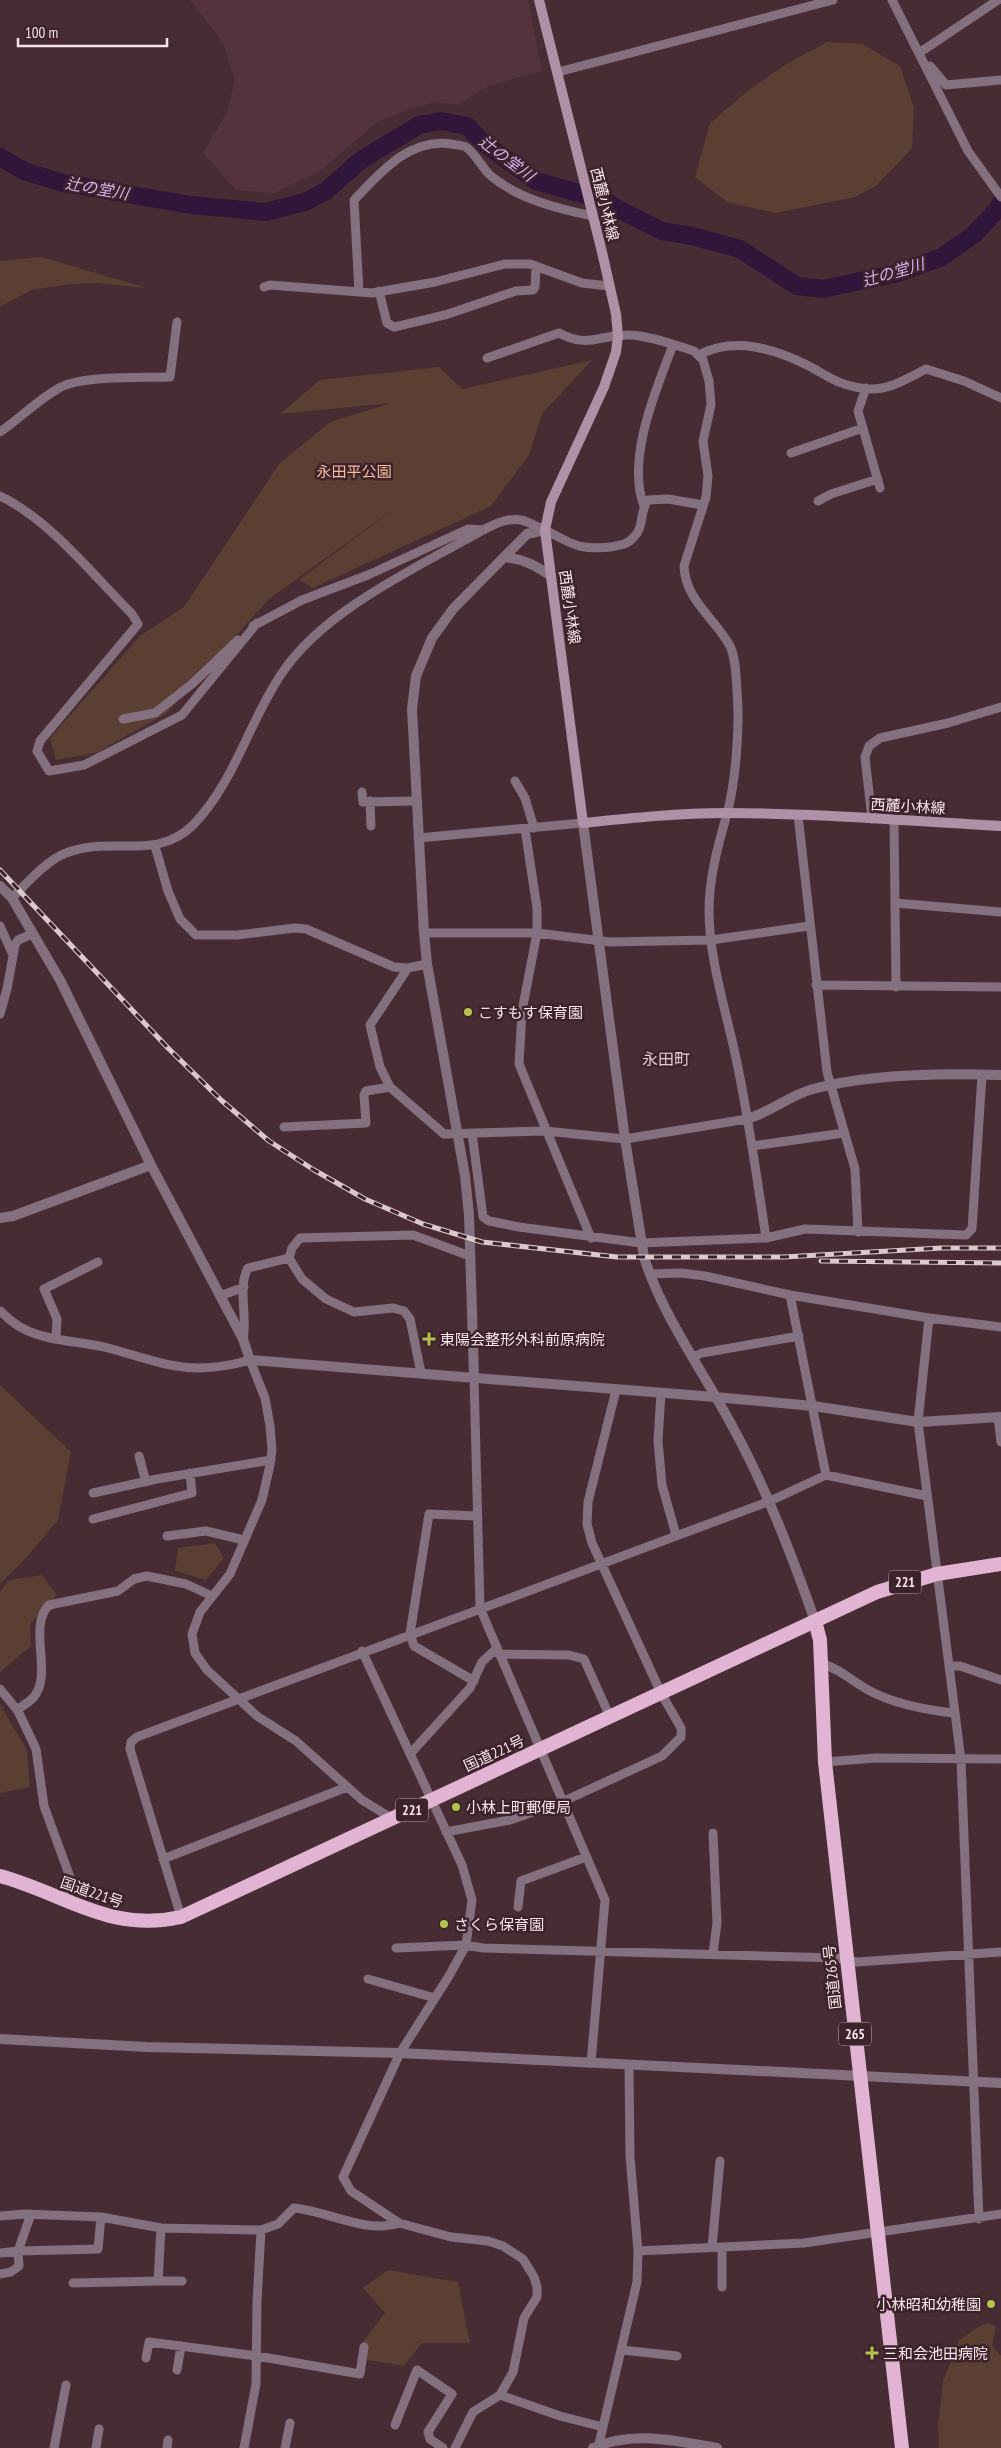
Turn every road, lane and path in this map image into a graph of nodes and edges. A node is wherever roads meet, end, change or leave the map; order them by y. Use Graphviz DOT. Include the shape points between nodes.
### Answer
graph roads {
  1 [pos="539,0"];
  2 [pos="833,0"];
  3 [pos="892,0"];
  4 [pos="998,0"];
  5 [pos="920,55"];
  6 [pos="558,72"];
  7 [pos="1001,80"];
  8 [pos="1001,196"];
  9 [pos="593,216"];
  10 [pos="536,267"];
  11 [pos="609,286"];
  12 [pos="264,287"];
  13 [pos="379,291"];
  14 [pos="358,292"];
  15 [pos="178,322"];
  16 [pos="618,336"];
  17 [pos="673,345"];
  18 [pos="699,355"];
  19 [pos="487,358"];
  20 [pos="866,388"];
  21 [pos="1001,398"];
  22 [pos="863,428"];
  23 [pos="0,432"];
  24 [pos="791,453"];
  25 [pos="0,496"];
  26 [pos="818,501"];
  27 [pos="703,505"];
  28 [pos="644,506"];
  29 [pos="484,530"];
  30 [pos="545,530"];
  31 [pos="504,557"];
  32 [pos="550,576"];
  33 [pos="257,623"];
  34 [pos="1001,707"];
  35 [pos="123,719"];
  36 [pos="515,781"];
  37 [pos="362,792"];
  38 [pos="417,800"];
  39 [pos="370,801"];
  40 [pos="727,813"];
  41 [pos="798,815"];
  42 [pos="872,819"];
  43 [pos="894,820"];
  44 [pos="583,823"];
  45 [pos="371,826"];
  46 [pos="1001,826"];
  47 [pos="529,828"];
  48 [pos="418,838"];
  49 [pos="155,846"];
  50 [pos="0,886"];
  51 [pos="12,898"];
  52 [pos="895,903"];
  53 [pos="1001,912"];
  54 [pos="0,926"];
  55 [pos="809,926"];
  56 [pos="424,933"];
  57 [pos="537,933"];
  58 [pos="32,934"];
  59 [pos="599,940"];
  60 [pos="711,940"];
  61 [pos="13,955"];
  62 [pos="427,964"];
  63 [pos="408,968"];
  64 [pos="816,985"];
  65 [pos="896,987"];
  66 [pos="1001,987"];
  67 [pos="0,1014"];
  68 [pos="982,1075"];
  69 [pos="1001,1075"];
  70 [pos="831,1085"];
  71 [pos="390,1087"];
  72 [pos="747,1118"];
  73 [pos="284,1127"];
  74 [pos="545,1131"];
  75 [pos="472,1133"];
  76 [pos="844,1133"];
  77 [pos="459,1134"];
  78 [pos="625,1139"];
  79 [pos="752,1146"];
  80 [pos="151,1165"];
  81 [pos="0,1218"];
  82 [pos="858,1232"];
  83 [pos="591,1238"];
  84 [pos="766,1238"];
  85 [pos="641,1243"];
  86 [pos="470,1256"];
  87 [pos="289,1258"];
  88 [pos="98,1262"];
  89 [pos="650,1274"];
  90 [pos="244,1287"];
  91 [pos="790,1294"];
  92 [pos="220,1296"];
  93 [pos="0,1312"];
  94 [pos="929,1318"];
  95 [pos="1001,1327"];
  96 [pos="799,1336"];
  97 [pos="56,1338"];
  98 [pos="243,1339"];
  99 [pos="693,1357"];
  100 [pos="250,1360"];
  101 [pos="421,1373"];
  102 [pos="474,1377"];
  103 [pos="616,1390"];
  104 [pos="662,1393"];
  105 [pos="715,1397"];
  106 [pos="813,1406"];
  107 [pos="1000,1417"];
  108 [pos="918,1422"];
  109 [pos="1001,1442"];
  110 [pos="140,1456"];
  111 [pos="271,1460"];
  112 [pos="190,1473"];
  113 [pos="826,1476"];
  114 [pos="146,1482"];
  115 [pos="93,1493"];
  116 [pos="927,1496"];
  117 [pos="770,1501"];
  118 [pos="477,1516"];
  119 [pos="93,1519"];
  120 [pos="676,1535"];
  121 [pos="167,1536"];
  122 [pos="244,1540"];
  123 [pos="601,1563"];
  124 [pos="1001,1564"];
  125 [pos="937,1574"];
  126 [pos="212,1596"];
  127 [pos="480,1608"];
  128 [pos="815,1621"];
  129 [pos="410,1634"];
  130 [pos="362,1651"];
  131 [pos="498,1651"];
  132 [pos="821,1664"];
  133 [pos="949,1666"];
  134 [pos="1001,1680"];
  135 [pos="474,1681"];
  136 [pos="0,1689"];
  137 [pos="661,1693"];
  138 [pos="238,1698"];
  139 [pos="17,1710"];
  140 [pos="954,1713"];
  141 [pos="610,1717"];
  142 [pos="542,1749"];
  143 [pos="410,1754"];
  144 [pos="1001,1759"];
  145 [pos="961,1760"];
  146 [pos="825,1762"];
  147 [pos="347,1787"];
  148 [pos="431,1801"];
  149 [pos="562,1802"];
  150 [pos="393,1819"];
  151 [pos="446,1832"];
  152 [pos="713,1833"];
  153 [pos="586,1858"];
  154 [pos="163,1859"];
  155 [pos="0,1876"];
  156 [pos="67,1901"];
  157 [pos="518,1907"];
  158 [pos="181,1917"];
  159 [pos="466,1944"];
  160 [pos="396,1948"];
  161 [pos="600,1952"];
  162 [pos="1001,1952"];
  163 [pos="713,1954"];
  164 [pos="968,1955"];
  165 [pos="847,1961"];
  166 [pos="368,1979"];
  167 [pos="435,1998"];
  168 [pos="0,2039"];
  169 [pos="400,2053"];
  170 [pos="591,2063"];
  171 [pos="629,2065"];
  172 [pos="860,2076"];
  173 [pos="973,2081"];
  174 [pos="1001,2082"];
  175 [pos="720,2161"];
  176 [pos="31,2214"];
  177 [pos="1001,2214"];
  178 [pos="0,2216"];
  179 [pos="101,2217"];
  180 [pos="979,2218"];
  181 [pos="399,2223"];
  182 [pos="161,2228"];
  183 [pos="261,2230"];
  184 [pos="878,2233"];
  185 [pos="712,2247"];
  186 [pos="722,2247"];
  187 [pos="18,2251"];
  188 [pos="638,2251"];
  189 [pos="0,2254"];
  190 [pos="0,2274"];
  191 [pos="158,2281"];
  192 [pos="182,2281"];
  193 [pos="73,2283"];
  194 [pos="722,2287"];
  195 [pos="180,2346"];
  196 [pos="364,2347"];
  197 [pos="622,2350"];
  198 [pos="257,2356"];
  199 [pos="678,2356"];
  200 [pos="146,2358"];
  201 [pos="177,2370"];
  202 [pos="66,2385"];
  203 [pos="500,2395"];
  204 [pos="290,2423"];
  205 [pos="395,2425"];
  206 [pos="603,2427"];
  207 [pos="99,2429"];
  208 [pos="597,2447"];
  209 [pos="54,2448"];
  210 [pos="96,2448"];
  211 [pos="244,2448"];
  212 [pos="285,2448"];
  213 [pos="443,2448"];
  214 [pos="454,2448"];
  215 [pos="717,2448"];
  216 [pos="902,2448"];
  1 -- 6 [label="main road, 西麓小林線"];
  2 -- 6 [label="street"];
  3 -- 5 [label="street"];
  4 -- 5 [label="street"];
  5 -- 7 [label="street" via="946,85"];
  5 -- 8 [label="street" via="968,151"];
  6 -- 9 [label="main road, 西麓小林線"];
  9 -- 11 [label="main road, 西麓小林線"];
  9 -- 14 [label="street" via="560,210 527,197 491,176 466,147 445,143 416,146 382,170 354,200"];
  10 -- 11 [label="street" via="582,283"];
  10 -- 13 [label="street" via="505,264 435,282"];
  10 -- 13 [label="street" via="536,287 533,290 516,291 448,314 394,327 387,323"];
  11 -- 16 [label="main road, 西麓小林線"];
  12 -- 14 [label="street" via="270,284"];
  13 -- 14 [label="street"];
  15 -- 23 [label="street" via="170,377 111,379 60,388"];
  16 -- 17 [label="street" via="631,335"];
  16 -- 19 [label="street" via="574,341 559,333"];
  16 -- 30 [label="main road, 西麓小林線" via="604,388 551,502"];
  17 -- 18 [label="street"];
  17 -- 28 [label="street" via="641,442 638,490"];
  18 -- 20 [label="street" via="712,348 732,345 768,349 838,383"];
  18 -- 27 [label="street" via="709,381 711,405 703,441 708,476"];
  20 -- 21 [label="street" via="894,386 926,369 964,381"];
  20 -- 22 [label="street" via="858,411"];
  22 -- 24 [label="street"];
  22 -- 26 [label="street" via="879,483 831,494"];
  25 -- 33 [label="street" via="36,520 68,548 138,624 40,741 37,751 49,771 84,765 182,715"];
  27 -- 28 [label="street" via="668,499 648,500"];
  27 -- 40 [label="street" via="684,566 684,576 694,600 733,655 739,721"];
  28 -- 30 [label="street" via="638,533 623,545 587,549"];
  29 -- 30 [label="street" via="498,523 520,519"];
  29 -- 33 [label="street" via="468,529 368,575 302,600"];
  29 -- 49 [label="street" via="413,568 353,606 308,642 282,673 220,790 192,826"];
  30 -- 31 [label="street" via="527,534"];
  30 -- 32 [label="main road, 西麓小林線"];
  31 -- 32 [label="street" via="524,560"];
  31 -- 38 [label="street" via="453,609 432,638 416,676 412,709"];
  32 -- 44 [label="main road, 西麓小林線"];
  33 -- 35 [label="street" via="156,713"];
  34 -- 42 [label="street" via="880,738 869,746 865,757"];
  36 -- 47 [label="street" via="525,798"];
  37 -- 39 [label="street" via="363,802"];
  38 -- 39 [label="street"];
  38 -- 48 [label="street"];
  39 -- 45 [label="street"];
  40 -- 41 [label="main road, 西麓小林線"];
  40 -- 44 [label="main road, 西麓小林線"];
  40 -- 60 [label="street" via="709,895"];
  41 -- 42 [label="main road, 西麓小林線"];
  41 -- 55 [label="street"];
  42 -- 43 [label="main road, 西麓小林線"];
  43 -- 46 [label="main road, 西麓小林線"];
  43 -- 52 [label="street"];
  44 -- 47 [label="street"];
  44 -- 59 [label="street"];
  47 -- 48 [label="street"];
  47 -- 57 [label="street"];
  48 -- 56 [label="street"];
  49 -- 51 [label="street" via="98,846 64,853 45,866"];
  49 -- 63 [label="street" via="180,919 196,935 306,929 394,967"];
  50 -- 51 [label="street"];
  51 -- 58 [label="street"];
  52 -- 53 [label="street"];
  52 -- 65 [label="street"];
  54 -- 61 [label="street"];
  55 -- 60 [label="street"];
  55 -- 64 [label="street"];
  56 -- 57 [label="street"];
  56 -- 62 [label="street"];
  57 -- 59 [label="street"];
  57 -- 74 [label="street" via="518,1050 519,1064"];
  58 -- 61 [label="street" via="18,940"];
  58 -- 80 [label="street" via="60,980"];
  59 -- 60 [label="street"];
  59 -- 78 [label="street"];
  60 -- 72 [label="street"];
  61 -- 67 [label="street"];
  62 -- 63 [label="street"];
  62 -- 77 [label="street"];
  63 -- 71 [label="street" via="370,1025 380,1067"];
  64 -- 65 [label="street"];
  64 -- 70 [label="street"];
  65 -- 66 [label="street"];
  68 -- 69 [label="street"];
  68 -- 70 [label="street" via="911,1077"];
  68 -- 82 [label="street" via="970,1232 964,1235"];
  70 -- 72 [label="street" via="802,1093"];
  70 -- 76 [label="street"];
  71 -- 73 [label="street" via="366,1091 366,1123"];
  71 -- 77 [label="street" via="444,1134"];
  72 -- 78 [label="street"];
  72 -- 79 [label="street"];
  74 -- 75 [label="street"];
  74 -- 78 [label="street"];
  74 -- 83 [label="street"];
  75 -- 77 [label="street"];
  75 -- 83 [label="street" via="485,1218 519,1227"];
  76 -- 79 [label="street"];
  76 -- 82 [label="street" via="855,1170"];
  77 -- 86 [label="street" via="470,1215"];
  78 -- 85 [label="street"];
  79 -- 84 [label="street"];
  80 -- 81 [label="street"];
  80 -- 92 [label="street"];
  82 -- 84 [label="street" via="805,1229"];
  83 -- 85 [label="street"];
  84 -- 85 [label="street"];
  85 -- 89 [label="street"];
  86 -- 87 [label="street" via="413,1235 300,1238"];
  86 -- 102 [label="street"];
  87 -- 90 [label="street" via="248,1268 243,1277"];
  87 -- 101 [label="street" via="302,1279 326,1299 354,1312 404,1310 410,1319"];
  88 -- 97 [label="street" via="44,1289 57,1319"];
  89 -- 91 [label="street" via="705,1276"];
  89 -- 99 [label="street"];
  90 -- 92 [label="street"];
  90 -- 98 [label="street" via="246,1325"];
  91 -- 94 [label="street"];
  91 -- 96 [label="street"];
  92 -- 98 [label="street"];
  93 -- 97 [label="street" via="21,1328"];
  94 -- 95 [label="street"];
  94 -- 108 [label="street"];
  96 -- 99 [label="street"];
  96 -- 106 [label="street"];
  97 -- 100 [label="street" via="105,1347 166,1365 206,1369"];
  98 -- 100 [label="street"];
  99 -- 105 [label="street"];
  100 -- 101 [label="street"];
  100 -- 111 [label="street" via="270,1426"];
  101 -- 102 [label="street"];
  102 -- 103 [label="street"];
  102 -- 118 [label="street"];
  103 -- 104 [label="street"];
  103 -- 123 [label="street" via="588,1502 587,1524"];
  104 -- 105 [label="street"];
  104 -- 120 [label="street" via="658,1441 662,1485"];
  105 -- 106 [label="street"];
  105 -- 117 [label="street"];
  106 -- 108 [label="street"];
  106 -- 113 [label="street"];
  107 -- 108 [label="street"];
  107 -- 109 [label="street"];
  108 -- 116 [label="street"];
  110 -- 114 [label="street"];
  111 -- 112 [label="street"];
  111 -- 122 [label="street" via="262,1500"];
  112 -- 114 [label="street"];
  112 -- 119 [label="street" via="192,1493"];
  113 -- 116 [label="street"];
  113 -- 117 [label="street"];
  114 -- 115 [label="street"];
  116 -- 125 [label="street"];
  117 -- 120 [label="street"];
  117 -- 128 [label="street"];
  118 -- 127 [label="street"];
  118 -- 129 [label="street" via="429,1514"];
  120 -- 123 [label="street"];
  121 -- 122 [label="street" via="206,1532"];
  122 -- 126 [label="street" via="230,1574"];
  123 -- 127 [label="street"];
  123 -- 137 [label="street"];
  124 -- 125 [label="highway, 国道221号 / 221"];
  125 -- 128 [label="highway, 国道221号 / 221" via="877,1592"];
  125 -- 133 [label="street"];
  126 -- 138 [label="street" via="200,1612 192,1634 195,1654 207,1670"];
  126 -- 139 [label="street" via="186,1584 147,1576 134,1579 118,1591 49,1605 39,1623 40,1679 34,1697"];
  127 -- 129 [label="street"];
  127 -- 131 [label="street"];
  128 -- 132 [label="highway, 国道265号 / 265"];
  128 -- 137 [label="highway, 国道221号 / 221"];
  129 -- 130 [label="street"];
  129 -- 135 [label="street" via="414,1646"];
  130 -- 138 [label="street"];
  130 -- 143 [label="street"];
  131 -- 135 [label="street" via="482,1662"];
  131 -- 141 [label="street" via="569,1655 584,1659"];
  131 -- 142 [label="street"];
  132 -- 140 [label="street" via="830,1665 850,1681 897,1702 924,1710"];
  132 -- 146 [label="highway, 国道265号 / 265"];
  133 -- 134 [label="street" via="960,1666"];
  133 -- 140 [label="street"];
  135 -- 143 [label="street"];
  136 -- 139 [label="street"];
  137 -- 141 [label="highway, 国道221号 / 221"];
  137 -- 149 [label="street" via="681,1728 681,1737 662,1756"];
  138 -- 147 [label="street" via="257,1716 306,1748"];
  138 -- 154 [label="street" via="131,1742 130,1749"];
  139 -- 156 [label="street" via="36,1749 44,1806 70,1877"];
  140 -- 145 [label="street"];
  141 -- 142 [label="highway, 国道221号 / 221"];
  142 -- 148 [label="highway, 国道221号 / 221"];
  142 -- 149 [label="street"];
  143 -- 148 [label="street"];
  144 -- 145 [label="street"];
  145 -- 146 [label="street" via="876,1758"];
  145 -- 164 [label="street"];
  146 -- 165 [label="highway, 国道265号 / 265"];
  147 -- 150 [label="street"];
  147 -- 154 [label="street"];
  148 -- 150 [label="highway, 国道221号 / 221"];
  148 -- 151 [label="street"];
  149 -- 151 [label="street" via="510,1820"];
  149 -- 153 [label="street"];
  150 -- 158 [label="highway, 国道221号 / 221"];
  151 -- 159 [label="street" via="462,1865 472,1900"];
  152 -- 163 [label="street" via="717,1923"];
  153 -- 157 [label="street" via="521,1881"];
  153 -- 161 [label="street" via="605,1900"];
  154 -- 158 [label="street"];
  155 -- 156 [label="highway, 国道221号 / 221"];
  156 -- 158 [label="highway, 国道221号 / 221" via="122,1920 151,1922"];
  159 -- 160 [label="street"];
  159 -- 161 [label="street" via="483,1948"];
  159 -- 167 [label="street"];
  161 -- 163 [label="street"];
  161 -- 170 [label="street"];
  162 -- 164 [label="street"];
  163 -- 165 [label="street"];
  164 -- 165 [label="street"];
  164 -- 173 [label="street"];
  165 -- 172 [label="highway, 国道265号 / 265"];
  166 -- 167 [label="street"];
  167 -- 169 [label="street"];
  168 -- 169 [label="street"];
  169 -- 170 [label="street"];
  169 -- 181 [label="street" via="343,2177 351,2191"];
  170 -- 171 [label="street"];
  171 -- 172 [label="street"];
  171 -- 188 [label="street" via="630,2156"];
  172 -- 173 [label="street"];
  172 -- 184 [label="highway, 国道265号 / 265"];
  173 -- 174 [label="street"];
  173 -- 180 [label="street"];
  175 -- 185 [label="street"];
  176 -- 178 [label="street"];
  176 -- 179 [label="street"];
  176 -- 187 [label="street"];
  177 -- 180 [label="street"];
  179 -- 182 [label="street"];
  179 -- 187 [label="street" via="98,2249"];
  180 -- 184 [label="street"];
  181 -- 183 [label="street" via="388,2227 352,2222 310,2209 294,2208 278,2224"];
  181 -- 203 [label="street" via="451,2237 488,2241 518,2255 530,2267 537,2297 524,2318 513,2372"];
  182 -- 183 [label="street"];
  182 -- 191 [label="street"];
  183 -- 198 [label="street"];
  184 -- 186 [label="street" via="804,2243"];
  184 -- 216 [label="highway, 国道265号 / 265"];
  185 -- 186 [label="street"];
  185 -- 188 [label="street"];
  186 -- 194 [label="street"];
  187 -- 189 [label="street"];
  187 -- 190 [label="street" via="19,2266"];
  188 -- 197 [label="street" via="634,2301"];
  191 -- 192 [label="street"];
  191 -- 193 [label="street"];
  195 -- 198 [label="street"];
  195 -- 200 [label="street" via="149,2342"];
  195 -- 201 [label="street"];
  196 -- 198 [label="street" via="360,2374"];
  197 -- 199 [label="street"];
  197 -- 206 [label="street"];
  198 -- 211 [label="street" via="256,2384"];
  202 -- 209 [label="street"];
  203 -- 206 [label="street"];
  203 -- 214 [label="street" via="473,2412"];
  204 -- 212 [label="street"];
  205 -- 213 [label="street" via="417,2370 452,2394 428,2432 430,2440"];
  206 -- 208 [label="street"];
  207 -- 210 [label="street"];
  208 -- 215 [label="street" via="643,2438"];
}
